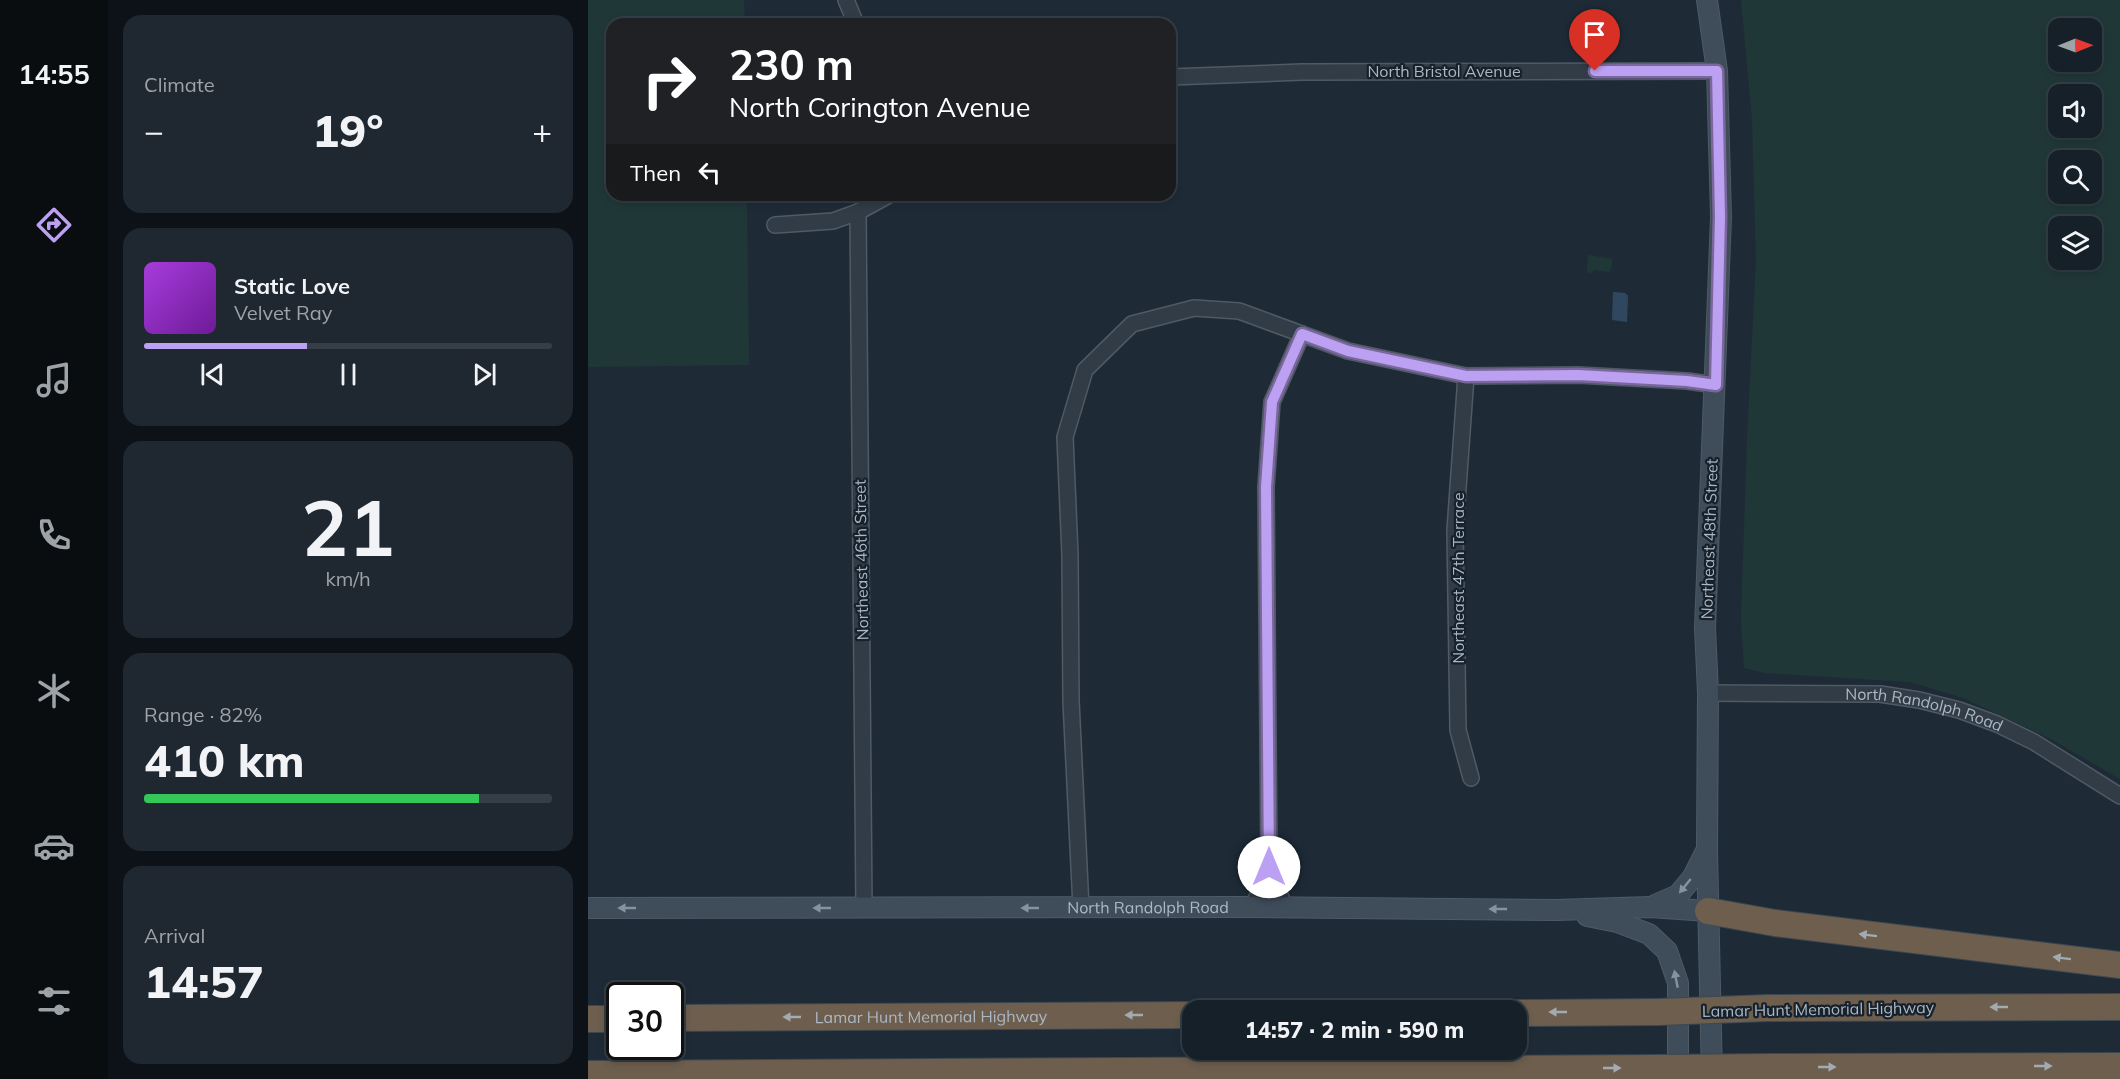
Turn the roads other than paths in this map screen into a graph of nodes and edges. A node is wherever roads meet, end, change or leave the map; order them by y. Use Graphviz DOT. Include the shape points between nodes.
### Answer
graph roads {
  1 [pos="846,0"];
  2 [pos="1707,0"];
  3 [pos="854,18"];
  4 [pos="1717,71"];
  5 [pos="1176,77"];
  6 [pos="878,201"];
  7 [pos="858,212"];
  8 [pos="775,225"];
  9 [pos="1302,334"];
  10 [pos="1466,376"];
  11 [pos="1716,385"];
  12 [pos="1708,693"];
  13 [pos="1471,778"];
  14 [pos="2120,796"];
  15 [pos="1707,850"];
  16 [pos="1269,867"];
  17 [pos="1650,907"];
  18 [pos="588,908"];
  19 [pos="864,908"];
  20 [pos="1081,908"];
  21 [pos="1253,908"];
  22 [pos="1285,908"];
  23 [pos="1556,909"];
  24 [pos="1708,910"];
  25 [pos="2120,964"];
  26 [pos="2120,1007"];
  27 [pos="1527,1013"];
  28 [pos="1182,1015"];
  29 [pos="684,1018"];
  30 [pos="588,1019"];
  31 [pos="606,1019"];
  32 [pos="2120,1066"];
  33 [pos="588,1074"];
  34 [pos="1669,1074"];
  35 [pos="1712,1079"];
  1 -- 3 [label="street"];
  2 -- 4 [label="main road, Northeast 48th Street"];
  4 -- 5 [label="street, North Bristol Avenue" via="1325,71"];
  4 -- 11 [label="main road, Northeast 48th Street" via="1720,217"];
  6 -- 7 [label="street"];
  7 -- 8 [label="street" via="834,221"];
  7 -- 19 [label="street, Northeast 46th Street"];
  9 -- 10 [label="street" via="1348,351"];
  9 -- 16 [label="street" via="1272,402 1266,487"];
  9 -- 20 [label="street" via="1239,311 1194,308 1132,324 1084,370 1065,437"];
  10 -- 11 [label="street" via="1578,375"];
  10 -- 13 [label="street, Northeast 47th Terrace" via="1455,530 1458,730"];
  11 -- 12 [label="main road, Northeast 48th Street" via="1705,628"];
  12 -- 14 [label="street, North Randolph Road" via="1880,694 1919,700 1997,724 2034,742"];
  12 -- 15 [label="main road, Northeast 48th Street"];
  15 -- 17 [label="main road, one-way" via="1678,895"];
  15 -- 24 [label="main road, Northeast 48th Street"];
  16 -- 21 [label="street"];
  16 -- 22 [label="street"];
  17 -- 23 [label="main road, North Randolph Road"];
  17 -- 24 [label="main road, North Randolph Road"];
  19 -- 18 [label="main road, North Randolph Road, one-way"];
  20 -- 19 [label="main road, North Randolph Road, one-way"];
  20 -- 21 [label="main road, North Randolph Road"];
  21 -- 22 [label="main road, North Randolph Road"];
  23 -- 22 [label="main road, North Randolph Road, one-way"];
  34 -- 23 [label="main road, one-way" via="1678,983 1667,951 1649,934 1617,922"];
  25 -- 24 [label="highway, one-way" via="1775,923"];
  24 -- 35 [label="main road, Northeast 48th Street"];
  26 -- 27 [label="highway, Lamar Hunt Memorial Highway, one-way, bridge"];
  28 -- 29 [label="highway, Lamar Hunt Memorial Highway, one-way"];
  30 -- 31 [label="highway"];
  34 -- 32 [label="highway, one-way, bridge" via="1768,1067"];
  33 -- 34 [label="highway, one-way"];
}
